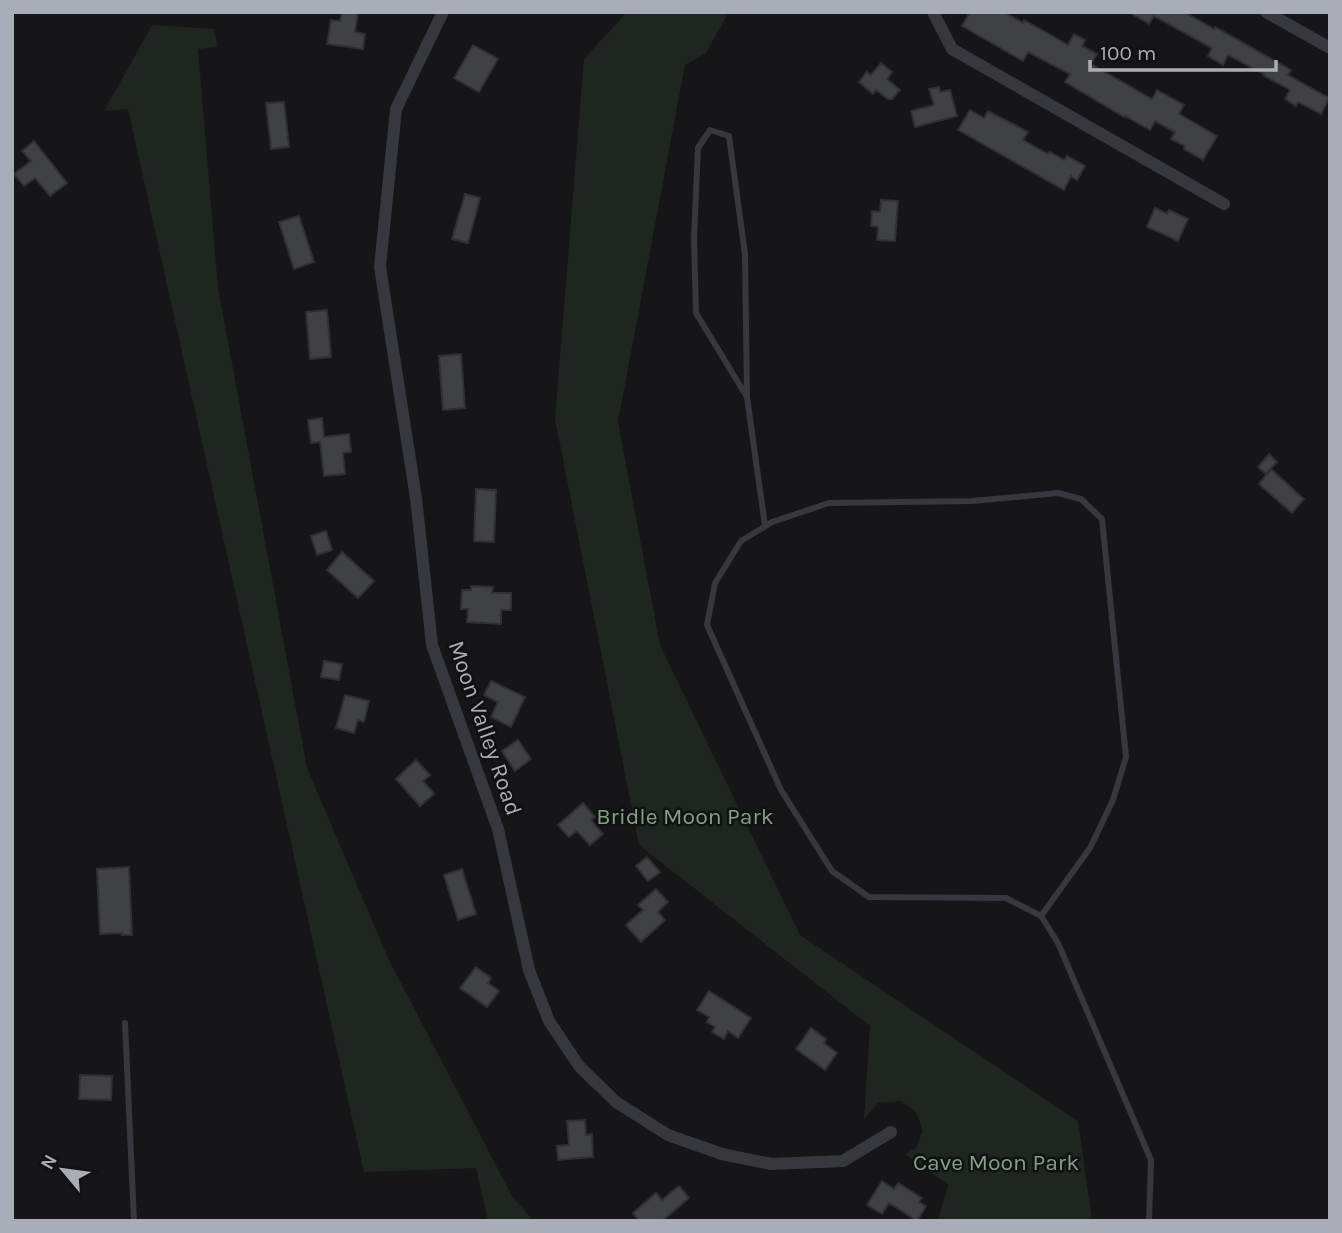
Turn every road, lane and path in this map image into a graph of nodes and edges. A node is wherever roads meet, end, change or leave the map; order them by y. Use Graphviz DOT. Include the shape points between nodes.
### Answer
graph roads {
  1 [pos="443,12"];
  2 [pos="933,12"];
  3 [pos="1266,12"];
  4 [pos="1330,48"];
  5 [pos="1224,204"];
  6 [pos="747,397"];
  7 [pos="765,526"];
  8 [pos="1041,916"];
  9 [pos="125,1023"];
  10 [pos="891,1132"];
  11 [pos="134,1221"];
  12 [pos="1149,1221"];
  1 -- 10 [label="street, Moon Valley Road" via="396,108 380,267 416,498 432,645 498,829 529,970 550,1021 579,1066 616,1102 667,1135 722,1154 771,1164 843,1161"];
  2 -- 5 [label="street" via="952,49"];
  3 -- 4 [label="street"];
  6 -- 6 [label="lane" via="696,313 698,148 710,130 729,136 744,241"];
  6 -- 7 [label="lane"];
  7 -- 8 [label="lane" via="741,541 715,583 707,625 781,790 832,871 869,897 1006,898"];
  7 -- 8 [label="lane" via="829,503 972,501 1058,493 1081,499 1102,519 1126,757 1113,800 1090,848"];
  8 -- 12 [label="lane" via="1058,943 1151,1160"];
  9 -- 11 [label="lane"];
}
